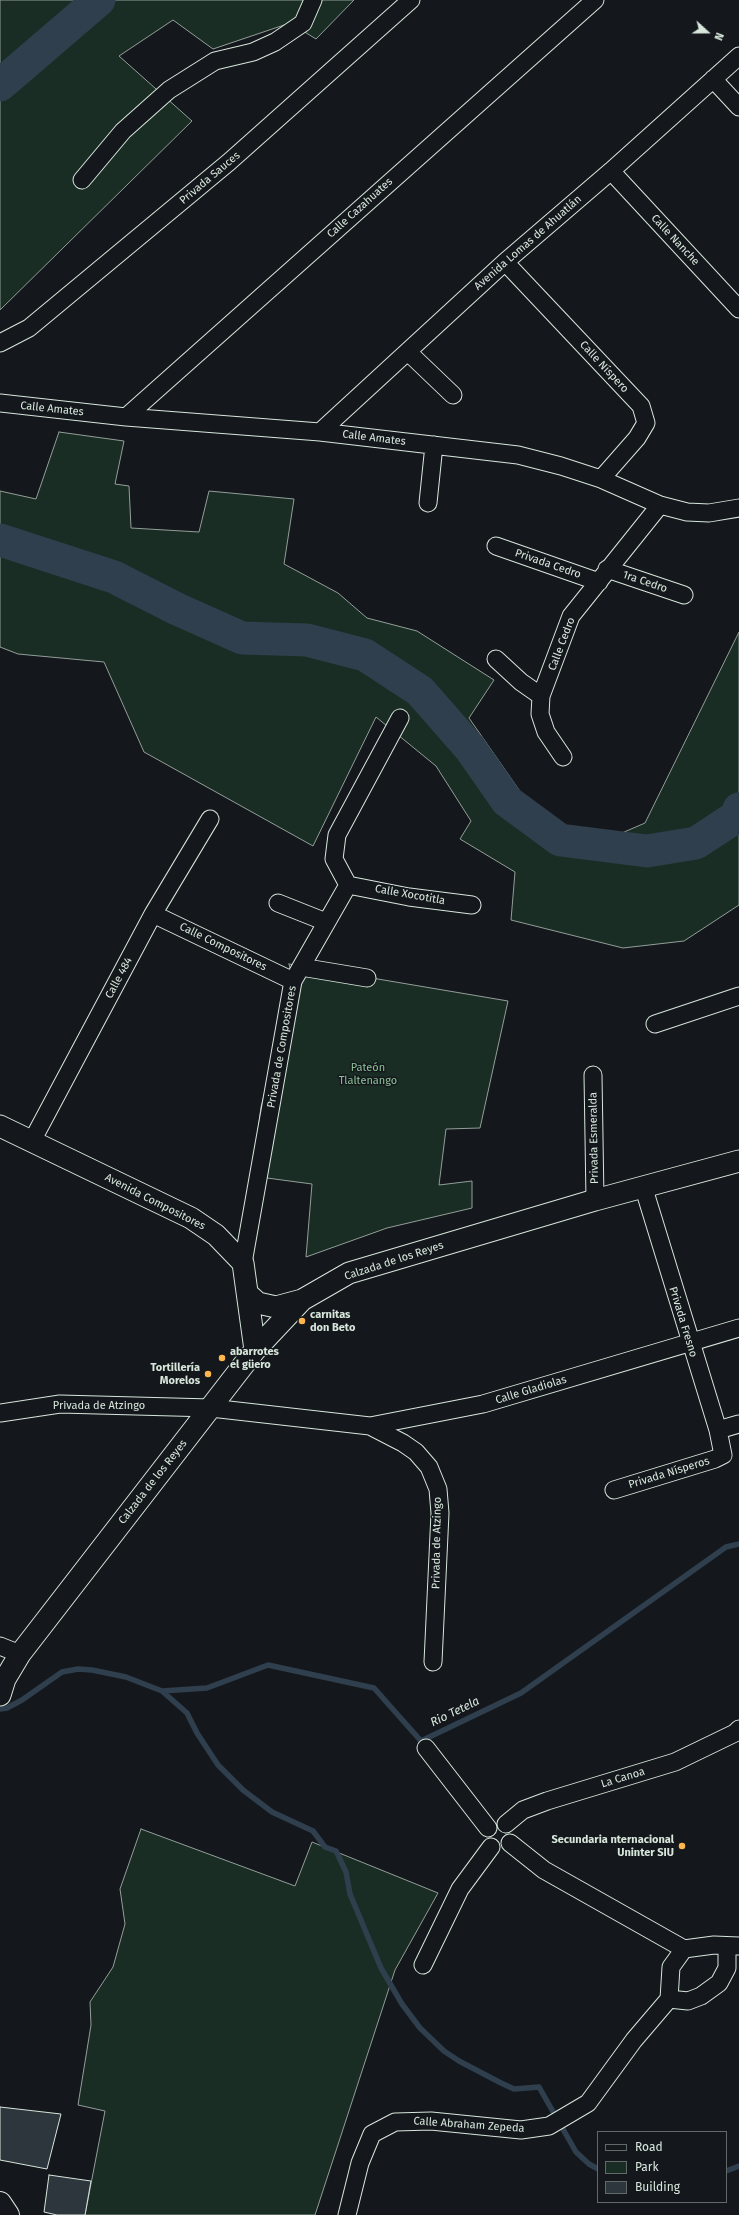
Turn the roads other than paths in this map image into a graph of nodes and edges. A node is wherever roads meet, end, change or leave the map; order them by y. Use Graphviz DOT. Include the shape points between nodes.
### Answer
graph roads {
  1 [pos="313,0"];
  2 [pos="411,0"];
  3 [pos="595,0"];
  4 [pos="739,56"];
  5 [pos="713,79"];
  6 [pos="739,107"];
  7 [pos="611,171"];
  8 [pos="82,180"];
  9 [pos="505,262"];
  10 [pos="739,309"];
  11 [pos="0,343"];
  12 [pos="408,352"];
  13 [pos="453,395"];
  14 [pos="0,404"];
  15 [pos="126,417"];
  16 [pos="320,432"];
  17 [pos="434,445"];
  18 [pos="601,479"];
  19 [pos="428,503"];
  20 [pos="660,505"];
  21 [pos="739,508"];
  22 [pos="496,546"];
  23 [pos="603,576"];
  24 [pos="684,595"];
  25 [pos="496,659"];
  26 [pos="541,696"];
  27 [pos="400,718"];
  28 [pos="563,757"];
  29 [pos="210,819"];
  30 [pos="348,885"];
  31 [pos="278,903"];
  32 [pos="472,906"];
  33 [pos="154,914"];
  34 [pos="326,922"];
  35 [pos="297,974"];
  36 [pos="367,978"];
  37 [pos="739,996"];
  38 [pos="655,1024"];
  39 [pos="593,1075"];
  40 [pos="0,1126"];
  41 [pos="32,1141"];
  42 [pos="739,1161"];
  43 [pos="644,1189"];
  44 [pos="595,1200"];
  45 [pos="243,1263"];
  46 [pos="248,1294"];
  47 [pos="302,1300"];
  48 [pos="739,1328"];
  49 [pos="689,1342"];
  50 [pos="255,1350"];
  51 [pos="205,1408"];
  52 [pos="0,1413"];
  53 [pos="739,1424"];
  54 [pos="370,1426"];
  55 [pos="718,1430"];
  56 [pos="722,1455"];
  57 [pos="614,1490"];
  58 [pos="0,1646"];
  59 [pos="20,1654"];
  60 [pos="433,1662"];
  61 [pos="0,1695"];
  62 [pos="739,1729"];
  63 [pos="426,1748"];
  64 [pos="506,1824"];
  65 [pos="488,1828"];
  66 [pos="510,1843"];
  67 [pos="491,1847"];
  68 [pos="733,1946"];
  69 [pos="684,1949"];
  70 [pos="423,1966"];
  71 [pos="669,1999"];
  72 [pos="0,2203"];
  73 [pos="8,2215"];
  74 [pos="346,2215"];
  1 -- 8 [label="street" via="303,22 275,42 253,52 215,61 169,90 123,131"];
  2 -- 11 [label="street, Privada Sauces" via="217,172 29,328"];
  3 -- 15 [label="street, Calle Cazahuates"];
  4 -- 5 [label="street, Avenida Lomas de Ahuatlán"];
  5 -- 6 [label="street"];
  5 -- 7 [label="street, Avenida Lomas de Ahuatlán"];
  7 -- 9 [label="street, Avenida Lomas de Ahuatlán"];
  7 -- 10 [label="street, Calle Nanche"];
  9 -- 12 [label="street, Avenida Lomas de Ahuatlán"];
  9 -- 18 [label="street, Calle Níspero" via="641,406 646,423 637,438"];
  12 -- 13 [label="street"];
  12 -- 16 [label="street, Avenida Lomas de Ahuatlán"];
  14 -- 15 [label="street, Calle Amates"];
  15 -- 16 [label="street, Calle Amates"];
  16 -- 17 [label="street, Calle Amates"];
  17 -- 18 [label="street, Calle Amates" via="518,455"];
  17 -- 19 [label="street"];
  18 -- 20 [label="street, Calle Amates"];
  20 -- 21 [label="street, Calle Amates" via="687,512"];
  20 -- 23 [label="street, Calle Cedro"];
  22 -- 23 [label="street, Privada Cedro"];
  23 -- 24 [label="street, 1ra Cedro"];
  23 -- 26 [label="street, Calle Cedro" via="571,616"];
  25 -- 26 [label="street"];
  26 -- 28 [label="street, Calle Cedro" via="540,714 546,732"];
  27 -- 30 [label="street" via="337,835 334,859"];
  29 -- 33 [label="street, Calle 484"];
  30 -- 32 [label="street, Calle Xocotitla"];
  30 -- 34 [label="street, Privada de Compositores"];
  31 -- 34 [label="street"];
  33 -- 35 [label="street, Calle Compositores"];
  33 -- 41 [label="street, Calle 484"];
  34 -- 35 [label="street, Privada de Compositores"];
  35 -- 36 [label="street, Calle Compositores"];
  35 -- 45 [label="street, Privada de Compositores"];
  37 -- 38 [label="street"];
  39 -- 44 [label="street, Privada Esmeralda"];
  40 -- 41 [label="street, Avenida Compositores"];
  41 -- 45 [label="street, Avenida Compositores" via="191,1218 216,1235"];
  42 -- 43 [label="street, Calzada de los Reyes"];
  43 -- 44 [label="street, Calzada de los Reyes"];
  43 -- 49 [label="street, Privada Fresno"];
  44 -- 47 [label="street, Calzada de los Reyes" via="349,1273"];
  45 -- 46 [label="street"];
  46 -- 47 [label="street" via="258,1303 271,1306"];
  46 -- 50 [label="street"];
  47 -- 50 [label="street, Calzada de los Reyes"];
  48 -- 49 [label="street, Calle Gladiolas"];
  49 -- 54 [label="street, Calle Gladiolas" via="483,1404"];
  49 -- 55 [label="street, Privada Fresno"];
  50 -- 51 [label="street, Calzada de los Reyes"];
  51 -- 52 [label="street, Privada de Atzingo" via="60,1404"];
  51 -- 54 [label="street, Privada de Atzingo"];
  51 -- 59 [label="street, Calzada de los Reyes"];
  53 -- 55 [label="street"];
  54 -- 60 [label="street, Privada de Atzingo" via="416,1452 429,1467 438,1489 440,1513"];
  55 -- 56 [label="street, Privada Fresno"];
  56 -- 57 [label="street, Privada Nísperos"];
  58 -- 59 [label="street"];
  59 -- 61 [label="street, Calzada de los Reyes" via="8,1672"];
  62 -- 64 [label="street, La Canoa" via="675,1762 523,1810"];
  63 -- 65 [label="street"];
  64 -- 65 [label="street" via="496,1822"];
  64 -- 66 [label="street" via="512,1833"];
  65 -- 67 [label="street" via="486,1838"];
  66 -- 67 [label="street" via="501,1849"];
  66 -- 69 [label="street" via="544,1870"];
  67 -- 70 [label="street" via="460,1889"];
  68 -- 69 [label="street" via="714,1945"];
  68 -- 71 [label="street" via="727,1968 719,1983 701,1996 688,2001"];
  69 -- 71 [label="street" via="671,1967"];
  71 -- 74 [label="street, Calle Abraham Zepeda" via="634,2040 588,2103 549,2126 521,2130 431,2121 395,2122 372,2134 360,2162"];
  72 -- 73 [label="main road"];
}
